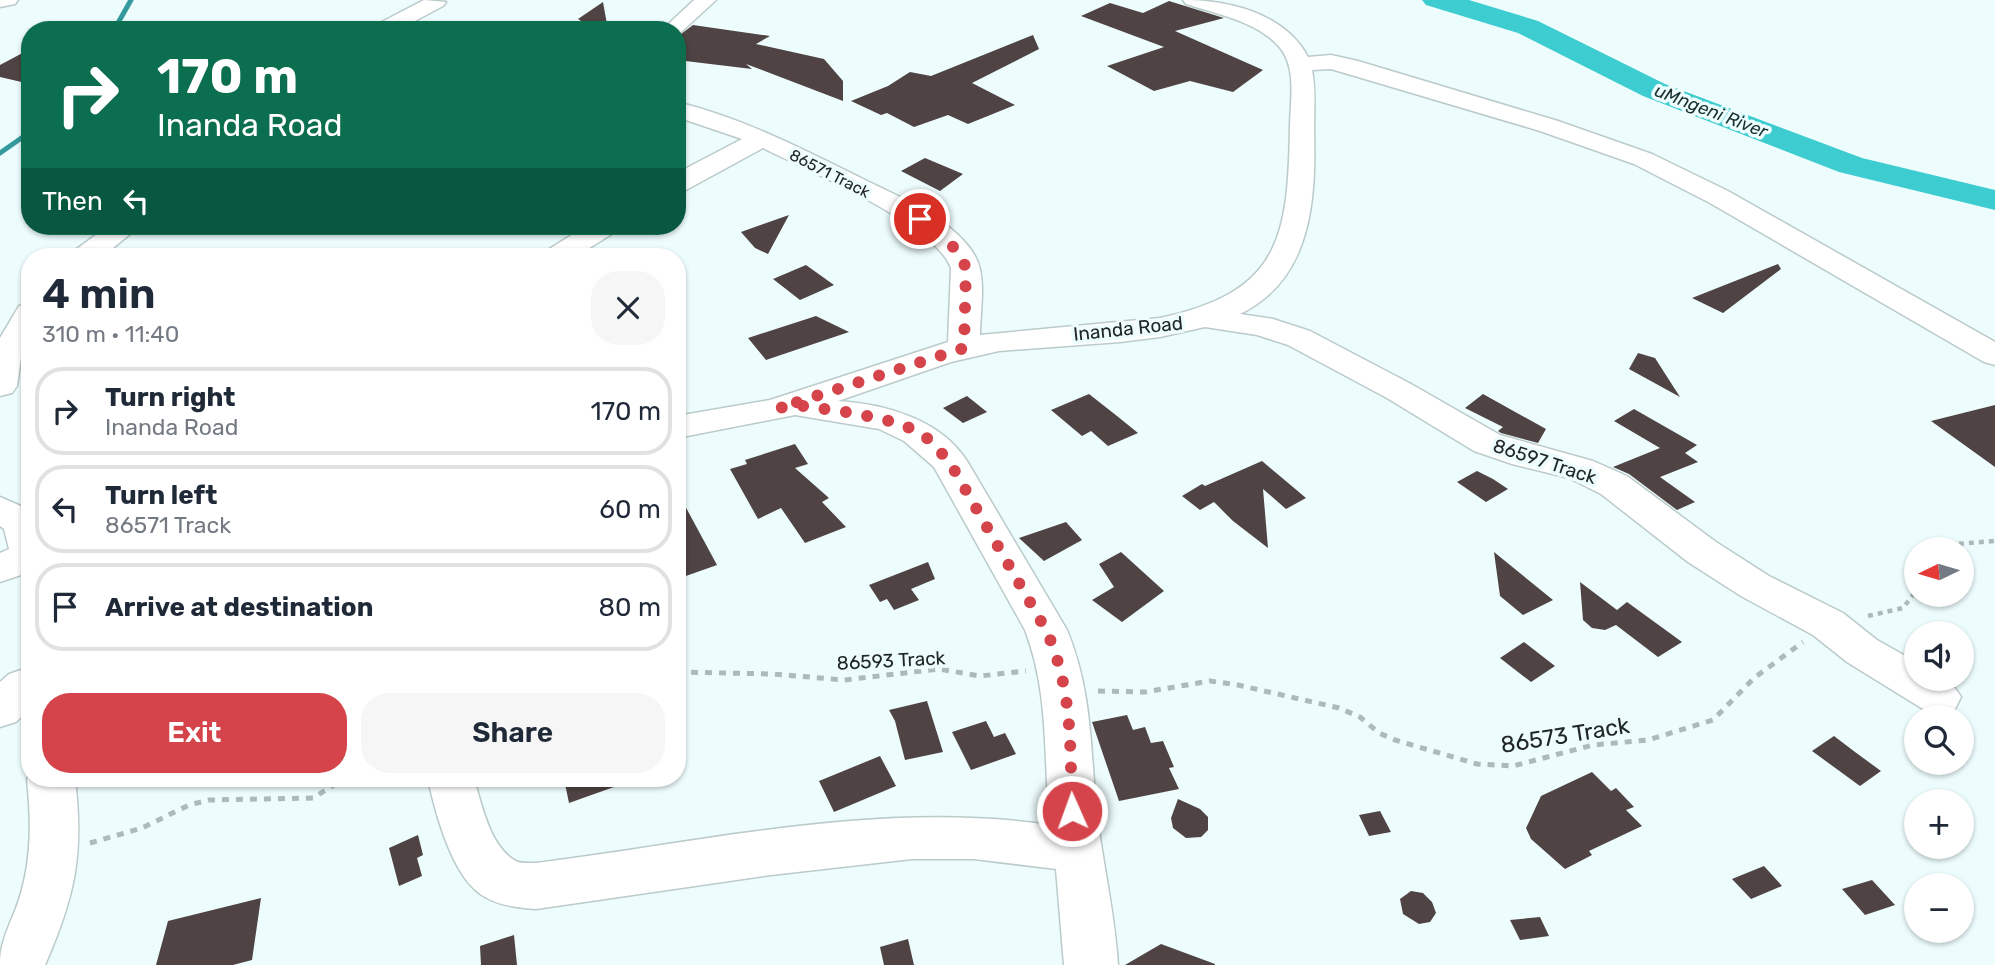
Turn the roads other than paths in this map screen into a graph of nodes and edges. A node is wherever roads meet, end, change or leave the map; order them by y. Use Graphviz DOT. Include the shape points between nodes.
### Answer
graph roads {
  1 [pos="8,0"];
  2 [pos="706,0"];
  3 [pos="1193,0"];
  4 [pos="0,1"];
  5 [pos="436,2"];
  6 [pos="399,21"];
  7 [pos="682,21"];
  8 [pos="1300,64"];
  9 [pos="686,111"];
  10 [pos="761,139"];
  11 [pos="686,179"];
  12 [pos="114,235"];
  13 [pos="591,235"];
  14 [pos="97,248"];
  15 [pos="570,248"];
  16 [pos="1206,318"];
  17 [pos="21,329"];
  18 [pos="964,348"];
  19 [pos="1995,355"];
  20 [pos="0,386"];
  21 [pos="779,408"];
  22 [pos="686,425"];
  23 [pos="0,510"];
  24 [pos="21,521"];
  25 [pos="21,560"];
  26 [pos="0,568"];
  27 [pos="1939,697"];
  28 [pos="51,787"];
  29 [pos="453,787"];
  30 [pos="1077,851"];
  31 [pos="18,965"];
  32 [pos="1091,965"];
  1 -- 4 [label="street"];
  2 -- 7 [label="street"];
  3 -- 8 [label="street" via="1275,32 1293,46"];
  5 -- 6 [label="street"];
  8 -- 16 [label="street, Inanda Road" via="1303,160 1300,204 1289,245 1266,282 1237,304"];
  8 -- 19 [label="street" via="1350,66 1538,122 1643,159 1719,197"];
  9 -- 10 [label="street, 86571 Track"];
  10 -- 11 [label="street"];
  10 -- 18 [label="street, 86571 Track" via="908,212 946,239 966,268"];
  12 -- 14 [label="street"];
  13 -- 15 [label="street"];
  16 -- 18 [label="street, Inanda Road"];
  16 -- 27 [label="street, 86597 Track" via="1262,326 1299,338 1487,443 1580,469 1614,485 1702,552 1828,624 1862,651"];
  17 -- 20 [label="street" via="5,358"];
  18 -- 21 [label="street, Inanda Road"];
  21 -- 22 [label="street, Inanda Road"];
  21 -- 30 [label="street" via="797,405 902,424 925,436 949,461 1059,659 1069,724"];
  23 -- 24 [label="street"];
  25 -- 26 [label="street"];
  28 -- 31 [label="street" via="55,855 48,894"];
  29 -- 30 [label="street" via="478,855 494,876 536,886 914,838 1028,842"];
  30 -- 32 [label="street"];
}
